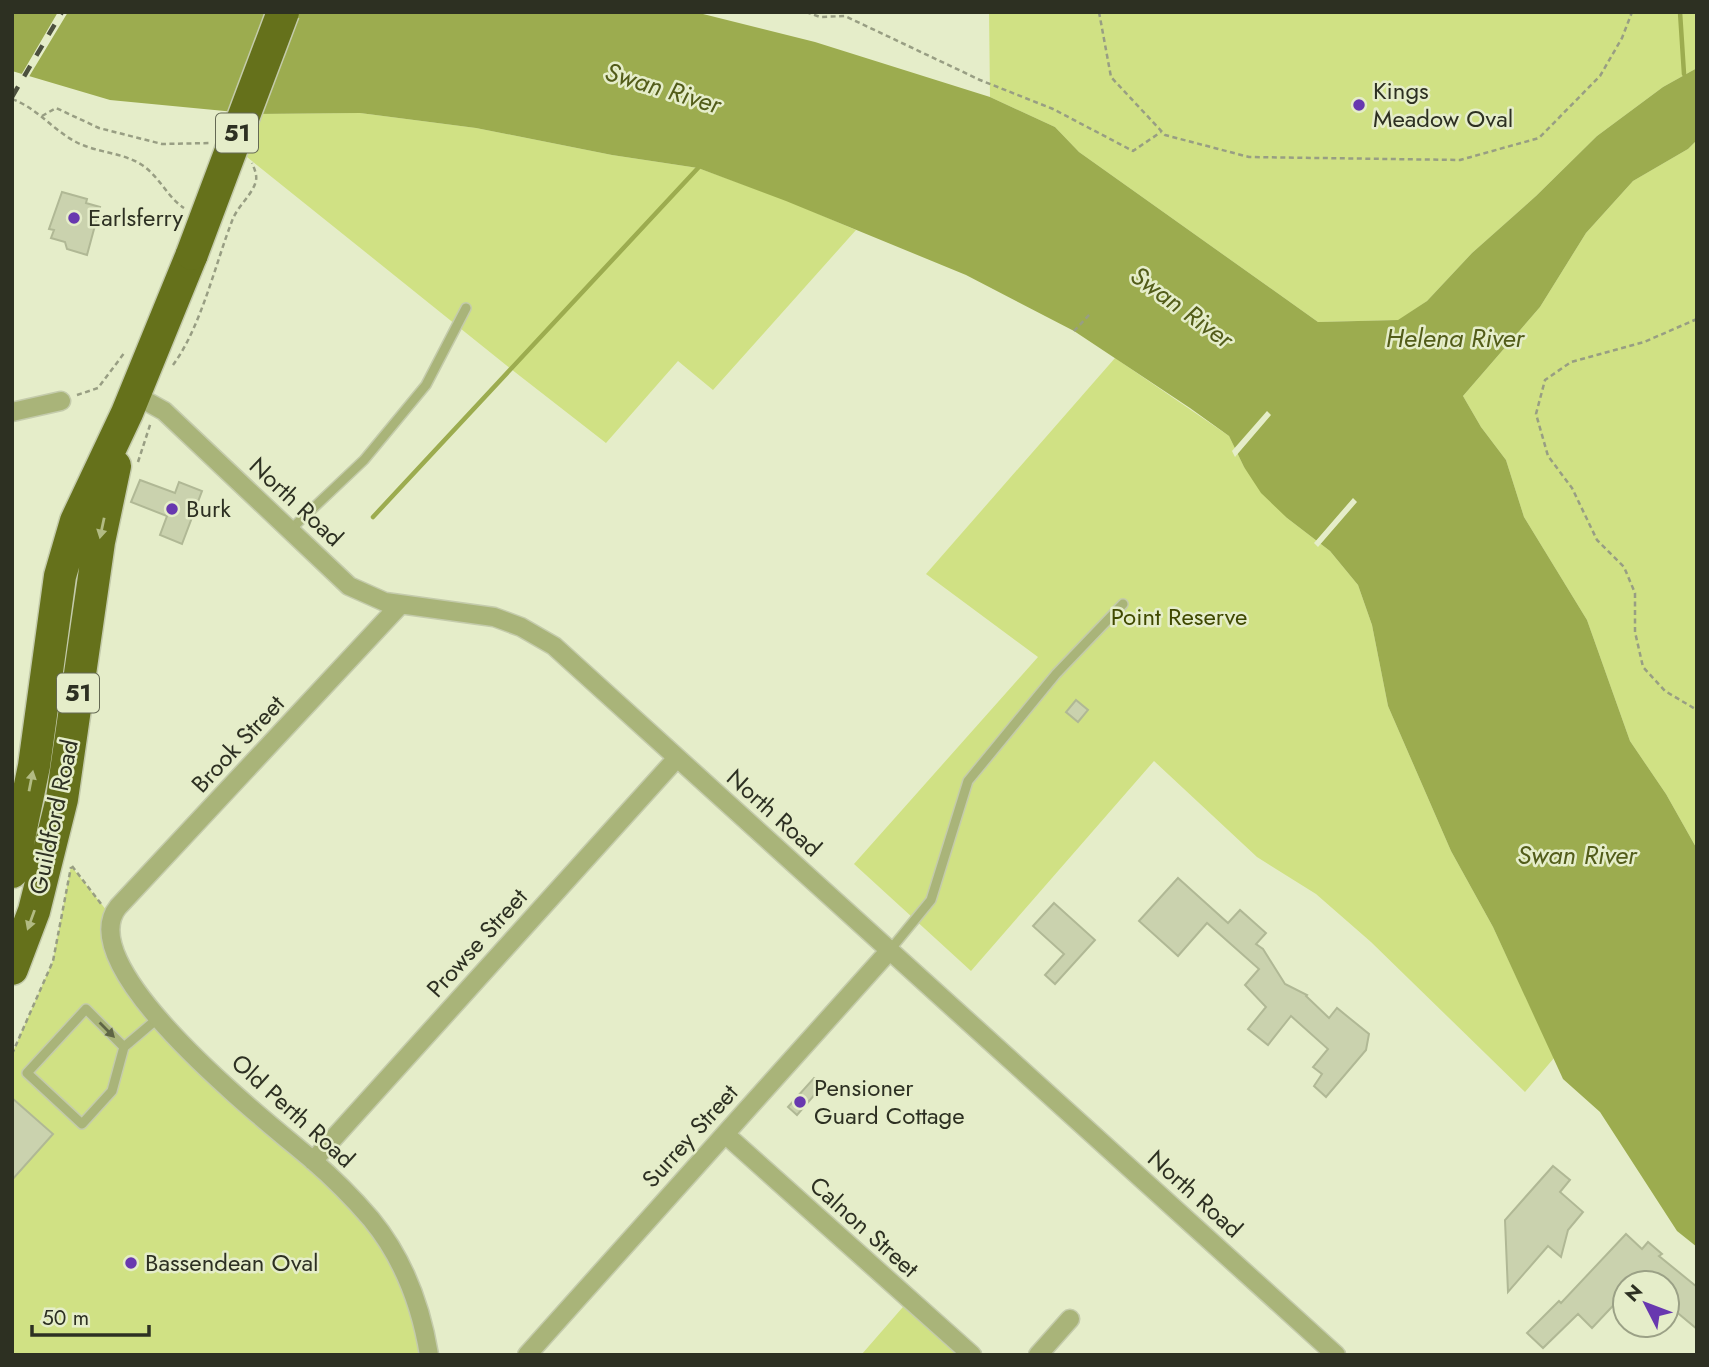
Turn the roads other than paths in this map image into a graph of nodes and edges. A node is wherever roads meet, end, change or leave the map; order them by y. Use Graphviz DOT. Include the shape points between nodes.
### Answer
graph roads {
  1 [pos="283,12"];
  2 [pos="466,308"];
  3 [pos="61,401"];
  4 [pos="131,404"];
  5 [pos="12,412"];
  6 [pos="290,530"];
  7 [pos="1123,604"];
  8 [pos="400,605"];
  9 [pos="677,758"];
  10 [pos="12,872"];
  11 [pos="111,916"];
  12 [pos="890,950"];
  13 [pos="12,969"];
  14 [pos="157,1019"];
  15 [pos="124,1046"];
  16 [pos="724,1134"];
  17 [pos="313,1161"];
  18 [pos="1070,1320"];
  19 [pos="429,1355"];
  20 [pos="527,1355"];
  21 [pos="972,1355"];
  22 [pos="1038,1355"];
  23 [pos="1336,1355"];
  1 -- 4 [label="highway, Guildford Road / 51, bridge"];
  2 -- 6 [label="lane" via="426,386 364,460"];
  3 -- 5 [label="street"];
  4 -- 6 [label="street, North Road" via="164,411"];
  10 -- 4 [label="highway, Guildford Road / 51, one-way" via="34,766 60,576 76,521"];
  4 -- 13 [label="highway, Guildford Road / 51, one-way" via="99,542 62,799 34,911"];
  6 -- 8 [label="street, North Road" via="349,586"];
  7 -- 12 [label="lane" via="1056,674 968,781 931,900"];
  8 -- 9 [label="street, North Road" via="494,617 537,635"];
  8 -- 11 [label="street, Brook Street"];
  9 -- 12 [label="street, North Road"];
  9 -- 17 [label="street, Prowse Street"];
  11 -- 14 [label="street, Old Perth Road" via="109,940 118,962"];
  12 -- 16 [label="street, Surrey Street"];
  12 -- 23 [label="street, North Road"];
  14 -- 15 [label="lane"];
  14 -- 17 [label="street, Old Perth Road"];
  15 -- 15 [label="lane, one-way" via="112,1091 82,1124 27,1073 86,1009"];
  16 -- 20 [label="street, Surrey Street"];
  16 -- 21 [label="street, Calnon Street"];
  17 -- 19 [label="street, Old Perth Road" via="372,1220 394,1253 417,1303"];
  18 -- 22 [label="street"];
}
